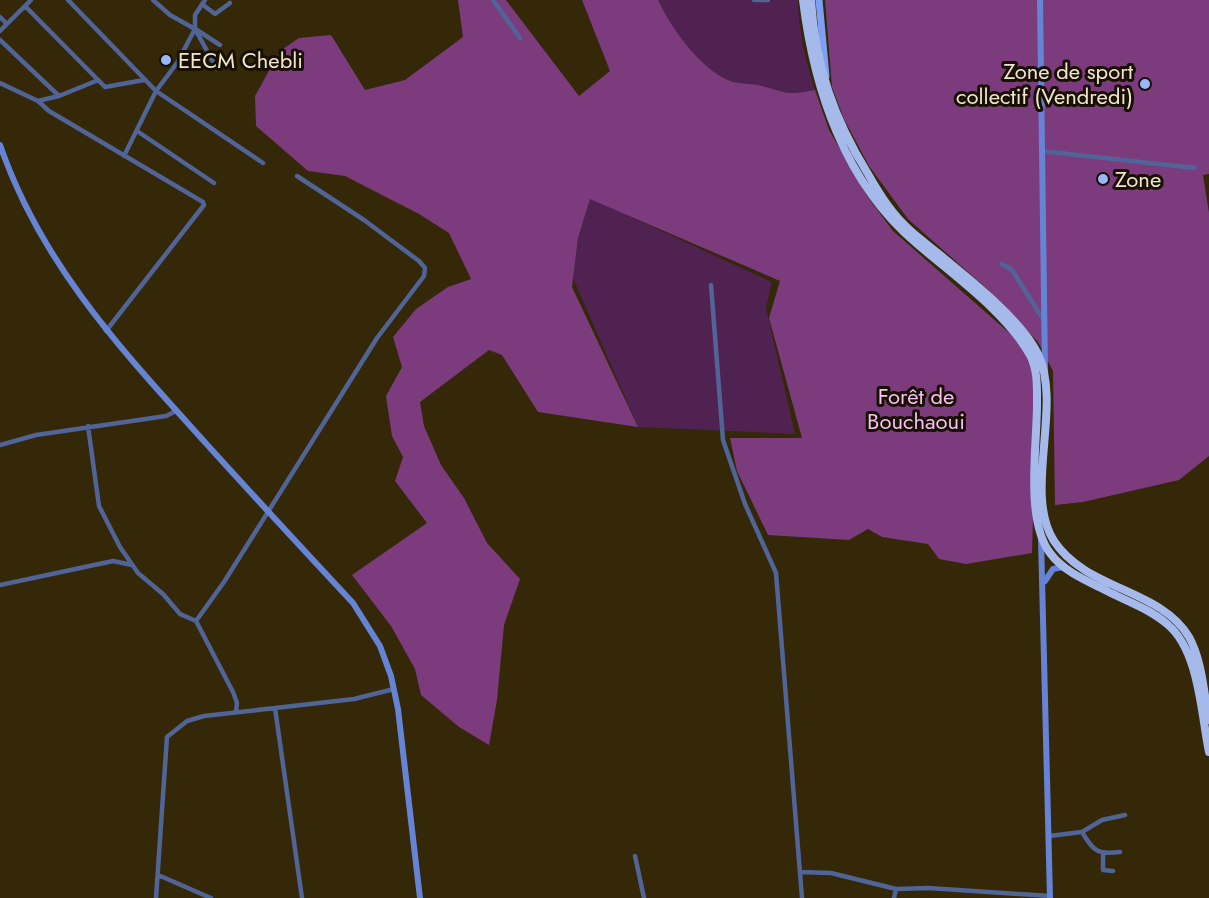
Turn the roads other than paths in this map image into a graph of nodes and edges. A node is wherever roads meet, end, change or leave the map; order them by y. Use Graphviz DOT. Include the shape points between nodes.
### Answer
graph roads {
  1 [pos="31,0"];
  2 [pos="68,0"];
  3 [pos="153,0"];
  4 [pos="493,0"];
  5 [pos="754,0"];
  6 [pos="768,0"];
  7 [pos="805,0"];
  8 [pos="811,0"];
  9 [pos="819,0"];
  10 [pos="1040,0"];
  11 [pos="203,2"];
  12 [pos="230,3"];
  13 [pos="25,6"];
  14 [pos="0,17"];
  15 [pos="7,24"];
  16 [pos="195,29"];
  17 [pos="0,31"];
  18 [pos="520,38"];
  19 [pos="0,40"];
  20 [pos="220,45"];
  21 [pos="217,69"];
  22 [pos="144,80"];
  23 [pos="96,81"];
  24 [pos="0,83"];
  25 [pos="156,91"];
  26 [pos="59,96"];
  27 [pos="829,97"];
  28 [pos="38,101"];
  29 [pos="137,131"];
  30 [pos="0,145"];
  31 [pos="1041,151"];
  32 [pos="124,156"];
  33 [pos="263,163"];
  34 [pos="7,166"];
  35 [pos="1195,168"];
  36 [pos="0,169"];
  37 [pos="297,176"];
  38 [pos="214,183"];
  39 [pos="1002,264"];
  40 [pos="711,285"];
  41 [pos="1044,322"];
  42 [pos="106,331"];
  43 [pos="1045,380"];
  44 [pos="176,411"];
  45 [pos="88,426"];
  46 [pos="0,445"];
  47 [pos="268,512"];
  48 [pos="1040,534"];
  49 [pos="132,565"];
  50 [pos="1064,567"];
  51 [pos="0,585"];
  52 [pos="1043,594"];
  53 [pos="196,621"];
  54 [pos="394,689"];
  55 [pos="275,708"];
  56 [pos="236,712"];
  57 [pos="1209,720"];
  58 [pos="1209,752"];
  59 [pos="1125,814"];
  60 [pos="1082,832"];
  61 [pos="1049,836"];
  62 [pos="1120,852"];
  63 [pos="1103,854"];
  64 [pos="635,856"];
  65 [pos="1113,871"];
  66 [pos="800,872"];
  67 [pos="158,874"];
  68 [pos="896,889"];
  69 [pos="964,895"];
  70 [pos="1000,897"];
  71 [pos="1050,897"];
  72 [pos="156,898"];
  73 [pos="211,898"];
  74 [pos="302,898"];
  75 [pos="420,898"];
  76 [pos="644,898"];
  77 [pos="802,898"];
  78 [pos="894,898"];
  1 -- 13 [label="street"];
  2 -- 22 [label="street"];
  3 -- 16 [label="street"];
  4 -- 18 [label="street"];
  5 -- 6 [label="street"];
  7 -- 48 [label="highway" via="809,43 824,105 879,207 984,302 1030,356 1037,389 1036,500"];
  8 -- 27 [label="highway" via="817,54"];
  9 -- 27 [label="main road"];
  10 -- 31 [label="main road"];
  11 -- 12 [label="street" via="215,14"];
  11 -- 16 [label="street" via="195,15"];
  13 -- 15 [label="street"];
  13 -- 23 [label="street"];
  14 -- 15 [label="street"];
  15 -- 17 [label="street"];
  16 -- 20 [label="street"];
  16 -- 21 [label="street"];
  16 -- 25 [label="street"];
  19 -- 26 [label="street"];
  22 -- 23 [label="street" via="105,87"];
  22 -- 25 [label="street"];
  23 -- 26 [label="street"];
  24 -- 28 [label="street"];
  25 -- 29 [label="street"];
  25 -- 33 [label="street"];
  26 -- 28 [label="street"];
  27 -- 43 [label="highway" via="856,155 890,208 909,230 977,287 1025,335 1038,356"];
  28 -- 32 [label="street"];
  29 -- 32 [label="street"];
  29 -- 38 [label="street"];
  30 -- 34 [label="main road"];
  31 -- 35 [label="street"];
  31 -- 41 [label="main road"];
  32 -- 42 [label="street" via="204,205"];
  34 -- 36 [label="street"];
  34 -- 42 [label="main road" via="42,238"];
  37 -- 47 [label="street" via="364,220 425,268 424,276 377,338"];
  39 -- 41 [label="street" via="1012,270"];
  40 -- 66 [label="street" via="723,440 745,504 776,573"];
  41 -- 43 [label="main road"];
  42 -- 44 [label="main road"];
  43 -- 57 [label="highway" via="1044,499 1052,538 1080,567 1179,623 1194,649"];
  44 -- 45 [label="street" via="166,416"];
  44 -- 47 [label="main road"];
  45 -- 46 [label="street"];
  45 -- 49 [label="street" via="99,506"];
  47 -- 53 [label="street"];
  47 -- 54 [label="main road" via="353,603 380,646"];
  48 -- 50 [label="highway" via="1050,554"];
  48 -- 52 [label="main road"];
  49 -- 51 [label="street" via="113,561"];
  49 -- 53 [label="street" via="180,614"];
  50 -- 52 [label="main road" via="1056,567 1048,574"];
  50 -- 58 [label="highway" via="1157,616 1175,631 1191,664"];
  52 -- 61 [label="main road"];
  53 -- 56 [label="street" via="233,692"];
  54 -- 55 [label="street" via="354,699"];
  54 -- 75 [label="main road"];
  55 -- 56 [label="street"];
  55 -- 74 [label="street"];
  56 -- 67 [label="street" via="187,721 167,737"];
  59 -- 60 [label="street" via="1102,820"];
  60 -- 61 [label="street"];
  60 -- 63 [label="street" via="1094,851"];
  61 -- 71 [label="main road"];
  62 -- 63 [label="street"];
  63 -- 65 [label="street" via="1103,870"];
  64 -- 76 [label="street"];
  66 -- 68 [label="street" via="831,873"];
  66 -- 77 [label="street"];
  67 -- 72 [label="street"];
  67 -- 73 [label="street"];
  68 -- 69 [label="street" via="939,889"];
  68 -- 78 [label="street"];
  69 -- 70 [label="street"];
  70 -- 71 [label="street"];
}
